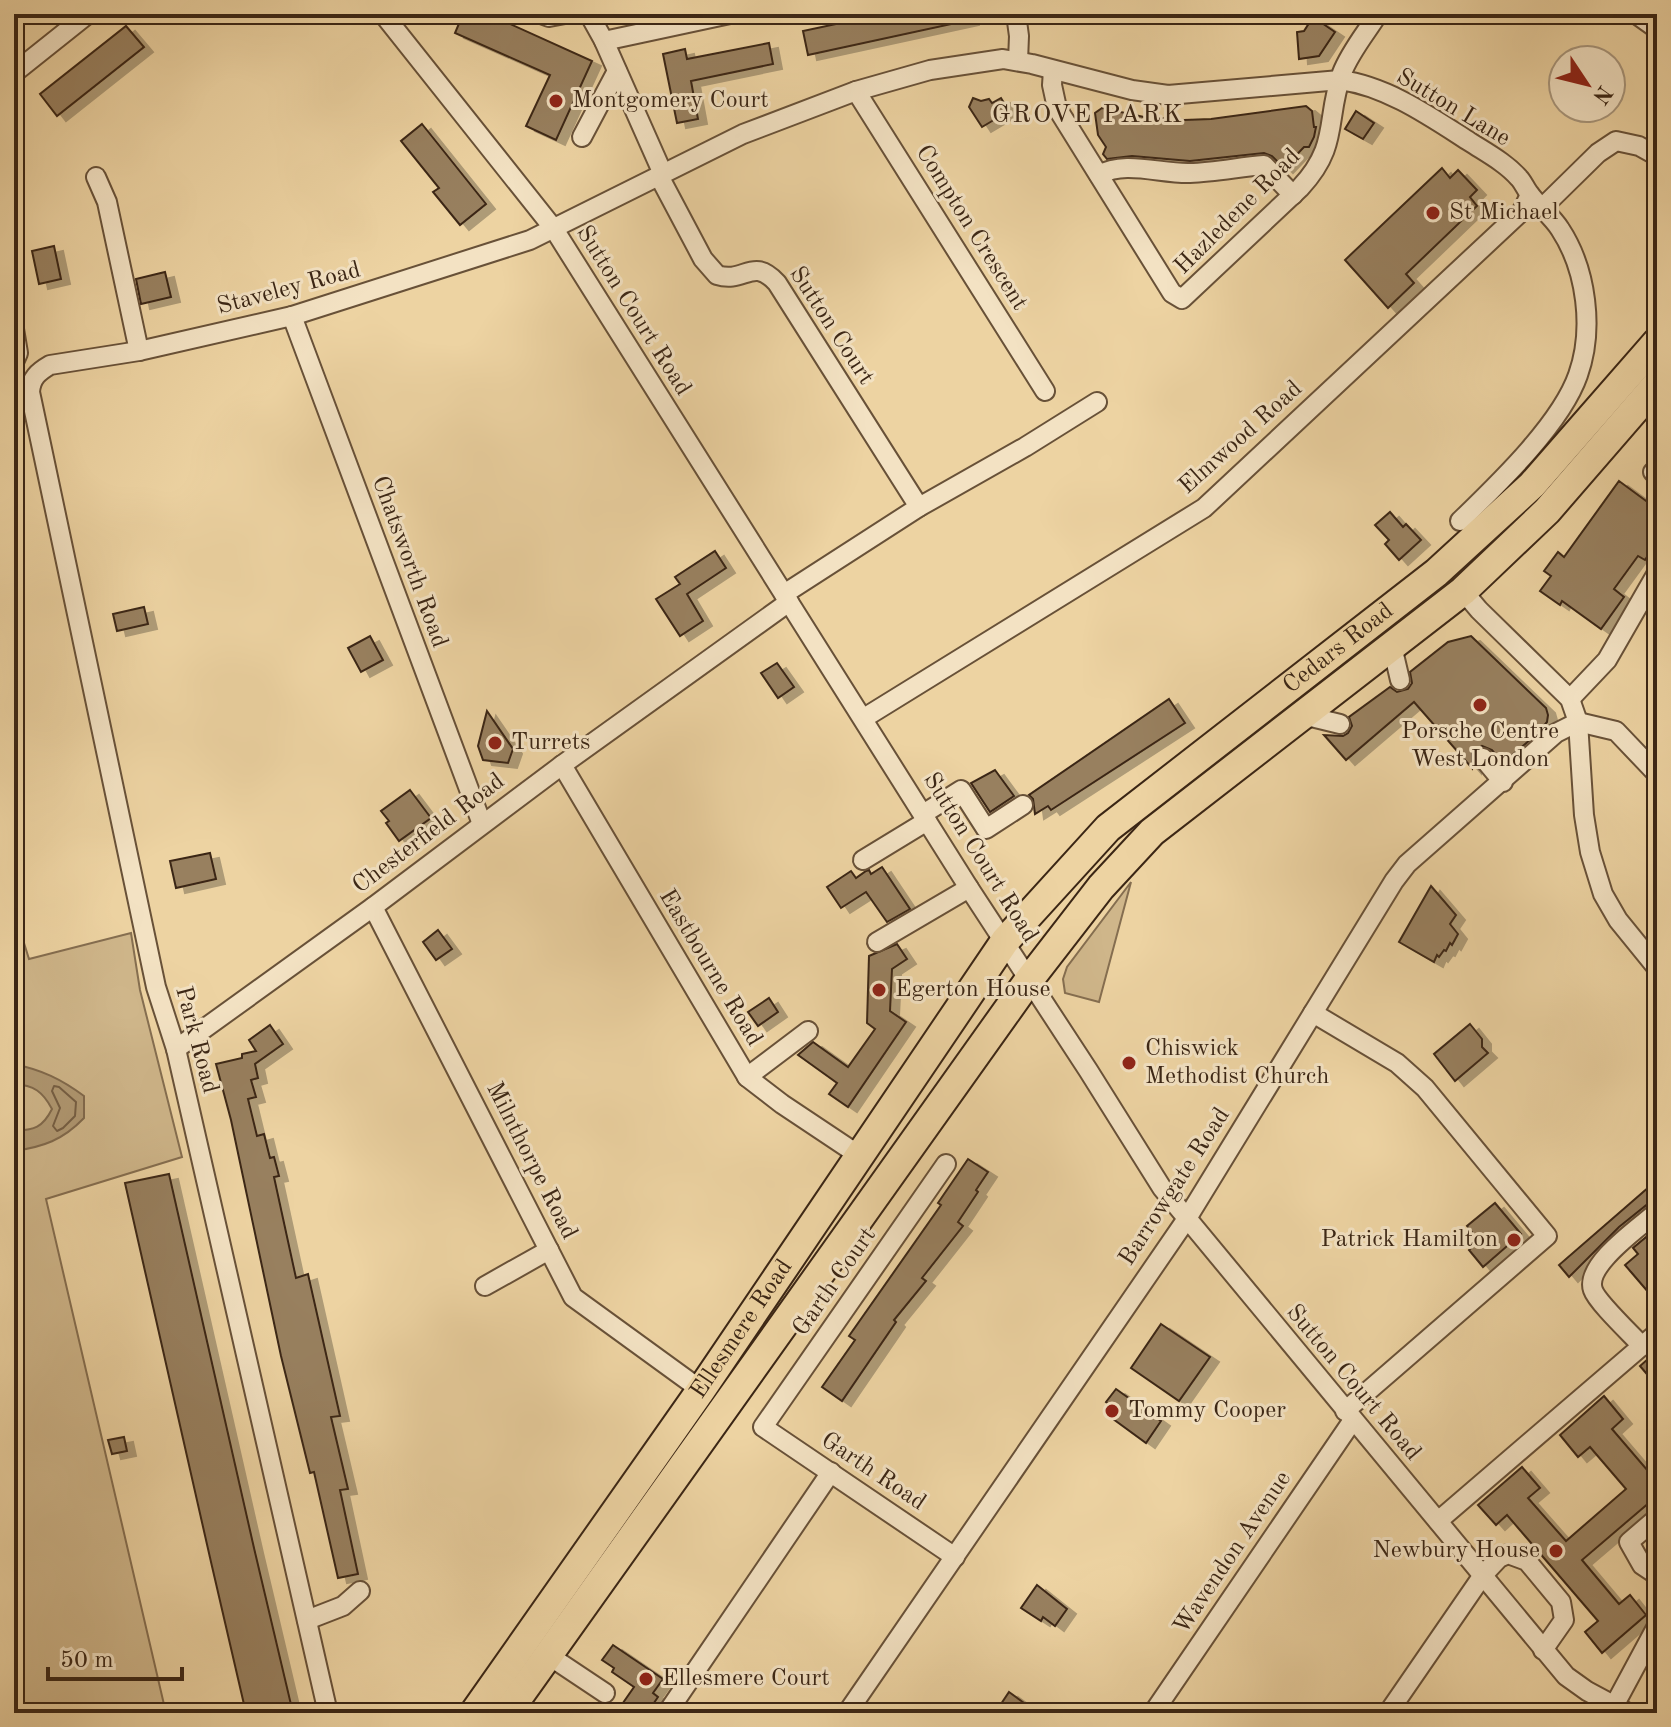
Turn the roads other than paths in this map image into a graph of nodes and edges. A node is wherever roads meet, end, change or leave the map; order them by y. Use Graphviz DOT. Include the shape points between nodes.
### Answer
graph roads {
  1 [pos="88,14"];
  2 [pos="383,14"];
  3 [pos="541,14"];
  4 [pos="565,14"];
  5 [pos="589,14"];
  6 [pos="730,14"];
  7 [pos="1016,14"];
  8 [pos="1378,14"];
  9 [pos="1636,14"];
  10 [pos="1657,29"];
  11 [pos="604,41"];
  12 [pos="1018,61"];
  13 [pos="1053,70"];
  14 [pos="617,71"];
  15 [pos="14,73"];
  16 [pos="1340,80"];
  17 [pos="856,91"];
  18 [pos="582,137"];
  19 [pos="1657,156"];
  20 [pos="661,175"];
  21 [pos="1099,175"];
  22 [pos="96,177"];
  23 [pos="1293,195"];
  24 [pos="1536,201"];
  25 [pos="554,229"];
  26 [pos="292,316"];
  27 [pos="14,329"];
  28 [pos="1657,342"];
  29 [pos="139,351"];
  30 [pos="14,362"];
  31 [pos="34,377"];
  32 [pos="1657,384"];
  33 [pos="1045,391"];
  34 [pos="1097,402"];
  35 [pos="919,507"];
  36 [pos="1460,521"];
  37 [pos="1657,573"];
  38 [pos="1463,591"];
  39 [pos="787,598"];
  40 [pos="1392,646"];
  41 [pos="1400,680"];
  42 [pos="1570,699"];
  43 [pos="1303,715"];
  44 [pos="864,718"];
  45 [pos="1578,722"];
  46 [pos="1340,724"];
  47 [pos="1483,758"];
  48 [pos="562,765"];
  49 [pos="1657,774"];
  50 [pos="1503,782"];
  51 [pos="1023,805"];
  52 [pos="925,817"];
  53 [pos="482,824"];
  54 [pos="863,860"];
  55 [pos="969,888"];
  56 [pos="373,907"];
  57 [pos="1005,941"];
  58 [pos="877,942"];
  59 [pos="1657,968"];
  60 [pos="1029,980"];
  61 [pos="1313,1013"];
  62 [pos="808,1031"];
  63 [pos="176,1049"];
  64 [pos="747,1077"];
  65 [pos="860,1156"];
  66 [pos="946,1164"];
  67 [pos="1657,1212"];
  68 [pos="1186,1220"];
  69 [pos="549,1250"];
  70 [pos="485,1286"];
  71 [pos="1657,1333"];
  72 [pos="1642,1346"];
  73 [pos="701,1390"];
  74 [pos="1349,1416"];
  75 [pos="763,1427"];
  76 [pos="831,1472"];
  77 [pos="1657,1518"];
  78 [pos="1438,1521"];
  79 [pos="955,1557"];
  80 [pos="1483,1575"];
  81 [pos="1657,1575"];
  82 [pos="360,1591"];
  83 [pos="307,1620"];
  84 [pos="1657,1626"];
  85 [pos="1543,1650"];
  86 [pos="548,1655"];
  87 [pos="605,1693"];
  88 [pos="1621,1710"];
  89 [pos="328,1713"];
  90 [pos="474,1713"];
  91 [pos="507,1713"];
  92 [pos="667,1713"];
  93 [pos="847,1713"];
  94 [pos="1153,1713"];
  95 [pos="1388,1713"];
  1 -- 15 [label="street"];
  2 -- 25 [label="street, Sutton Court Road"];
  3 -- 4 [label="street"];
  5 -- 11 [label="street"];
  6 -- 11 [label="street"];
  7 -- 12 [label="street"];
  8 -- 16 [label="street, Hazledene Road"];
  9 -- 10 [label="street"];
  11 -- 14 [label="street"];
  12 -- 13 [label="street, Staveley Road"];
  12 -- 17 [label="street, Staveley Road" via="967,63"];
  13 -- 16 [label="street, Staveley Road" via="1168,95"];
  13 -- 21 [label="street, Hazledene Road" via="1057,108"];
  14 -- 18 [label="street"];
  14 -- 20 [label="street"];
  16 -- 23 [label="street, Hazledene Road" via="1321,162"];
  16 -- 24 [label="street, Sutton Lane" via="1397,99 1457,134 1521,179"];
  17 -- 20 [label="street, Staveley Road" via="743,134"];
  17 -- 33 [label="street, Compton Crescent"];
  19 -- 24 [label="street, Elmwood Road" via="1616,141"];
  20 -- 25 [label="street, Staveley Road"];
  20 -- 35 [label="street, Sutton Court" via="703,259 717,275 760,270 777,283"];
  21 -- 23 [label="street" via="1117,167 1191,173 1264,165"];
  21 -- 23 [label="street, Hazledene Road" via="1172,293 1182,299"];
  22 -- 29 [label="street" via="107,202"];
  24 -- 36 [label="street, Sutton Lane" via="1561,230 1575,258 1584,289 1585,346 1577,377 1556,412 1525,455"];
  24 -- 44 [label="street, Elmwood Road" via="1204,508"];
  25 -- 26 [label="street, Staveley Road"];
  25 -- 39 [label="street, Sutton Court Road"];
  26 -- 29 [label="street, Staveley Road"];
  26 -- 53 [label="street, Chatsworth Road"];
  27 -- 30 [label="street"];
  28 -- 57 [label="highway, Cedars Road" via="1521,495 1436,573 1108,828"];
  29 -- 31 [label="street, Staveley Road" via="50,365"];
  31 -- 63 [label="street, Park Road" via="30,392 156,987"];
  32 -- 38 [label="highway, Cedars Road" via="1547,511"];
  34 -- 35 [label="street, Chesterfield Road"];
  35 -- 39 [label="street, Chesterfield Road"];
  37 -- 42 [label="street" via="1607,660"];
  38 -- 40 [label="highway, Cedars Road"];
  38 -- 42 [label="street"];
  39 -- 44 [label="street, Sutton Court Road"];
  39 -- 48 [label="street, Chesterfield Road"];
  40 -- 41 [label="street"];
  40 -- 43 [label="highway, Cedars Road"];
  42 -- 45 [label="street"];
  43 -- 46 [label="street"];
  43 -- 60 [label="highway, Cedars Road" via="1152,832 1101,887"];
  44 -- 52 [label="street, Sutton Court Road"];
  45 -- 49 [label="street" via="1616,731"];
  45 -- 50 [label="street, Barrowgate Road" via="1556,733"];
  45 -- 59 [label="street" via="1590,852 1618,920"];
  47 -- 50 [label="street"];
  48 -- 53 [label="street, Chesterfield Road"];
  48 -- 64 [label="street, Eastbourne Road"];
  50 -- 61 [label="street, Barrowgate Road" via="1407,864"];
  51 -- 52 [label="street" via="986,829 961,790"];
  52 -- 54 [label="street"];
  52 -- 55 [label="street, Sutton Court Road"];
  53 -- 56 [label="street, Chesterfield Road"];
  55 -- 57 [label="street, Sutton Court Road"];
  55 -- 58 [label="street"];
  56 -- 63 [label="street, Chesterfield Road"];
  56 -- 69 [label="street, Milnthorpe Road"];
  57 -- 60 [label="street, Sutton Court Road"];
  57 -- 65 [label="highway, Ellesmere Road"];
  60 -- 68 [label="street, Sutton Court Road"];
  60 -- 86 [label="highway, Ellesmere Road"];
  61 -- 68 [label="street, Barrowgate Road"];
  61 -- 74 [label="street, Wavendon Avenue" via="1397,1063 1425,1088 1547,1236"];
  62 -- 64 [label="street"];
  63 -- 83 [label="street, Park Road"];
  64 -- 65 [label="street, Eastbourne Road"];
  65 -- 73 [label="highway, Ellesmere Road"];
  66 -- 75 [label="street, Garth Court"];
  67 -- 72 [label="street" via="1598,1264 1591,1279 1593,1292"];
  68 -- 74 [label="street, Sutton Court Road"];
  68 -- 79 [label="street, Barrowgate Road"];
  69 -- 70 [label="street"];
  69 -- 73 [label="street, Milnthorpe Road" via="573,1297"];
  71 -- 72 [label="street"];
  72 -- 78 [label="street"];
  73 -- 90 [label="highway, Ellesmere Road"];
  74 -- 78 [label="street, Sutton Court Road"];
  74 -- 94 [label="street, Wavendon Avenue"];
  75 -- 76 [label="street, Garth Road"];
  76 -- 79 [label="street, Garth Road"];
  76 -- 92 [label="street"];
  77 -- 81 [label="street" via="1629,1542 1642,1565"];
  78 -- 80 [label="street, Sutton Court Road"];
  79 -- 93 [label="street, Barrowgate Road"];
  80 -- 85 [label="street, Sutton Court Road"];
  80 -- 85 [label="street" via="1508,1554 1527,1561 1552,1590 1564,1620"];
  80 -- 95 [label="street"];
  82 -- 83 [label="street" via="343,1606"];
  83 -- 89 [label="street, Park Road"];
  84 -- 88 [label="street"];
  85 -- 88 [label="street, Sutton Court Road" via="1566,1676"];
  86 -- 87 [label="street"];
  86 -- 91 [label="highway, Ellesmere Road"];
}
